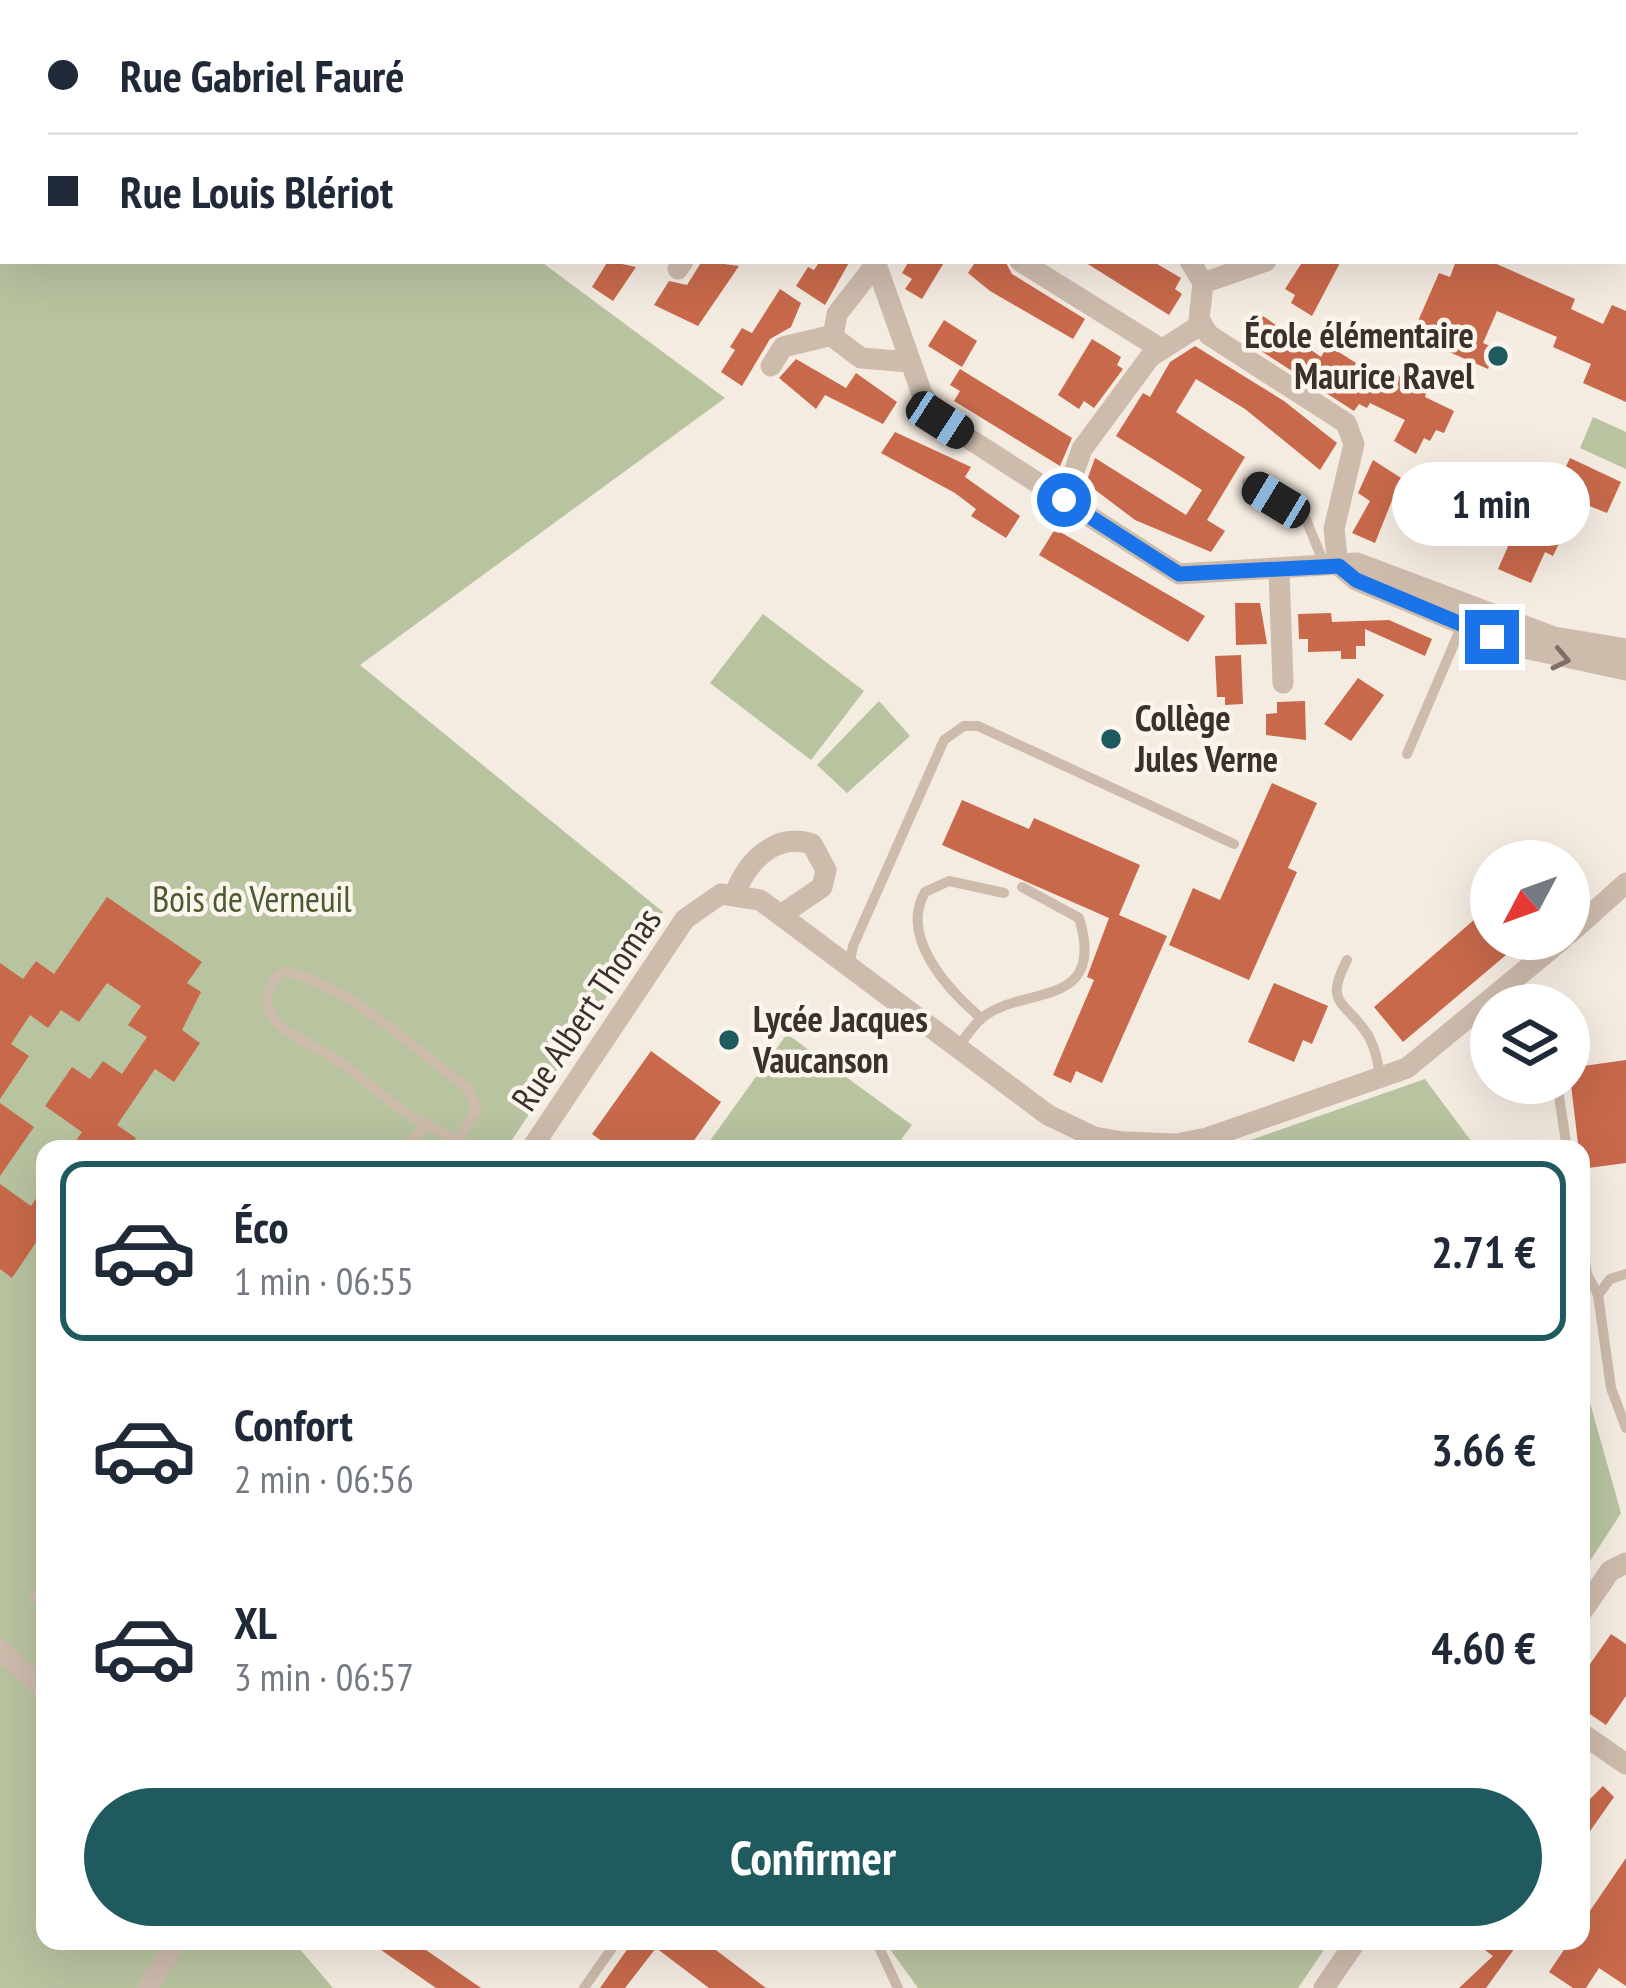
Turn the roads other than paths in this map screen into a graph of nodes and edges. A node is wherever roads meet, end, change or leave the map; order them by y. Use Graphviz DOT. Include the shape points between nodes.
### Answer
graph roads {
  1 [pos="874,264"];
  2 [pos="875,264"];
  3 [pos="1025,264"];
  4 [pos="1192,264"];
  5 [pos="1257,264"];
  6 [pos="1203,283"];
  7 [pos="1202,325"];
  8 [pos="832,335"];
  9 [pos="1161,349"];
  10 [pos="910,362"];
  11 [pos="771,366"];
  12 [pos="1246,482"];
  13 [pos="1064,500"];
  14 [pos="1332,566"];
  15 [pos="1280,571"];
  16 [pos="1462,625"];
  17 [pos="1626,649"];
  18 [pos="1626,670"];
  19 [pos="1283,683"];
  20 [pos="1407,754"];
  21 [pos="1234,844"];
  22 [pos="1626,883"];
  23 [pos="1022,887"];
  24 [pos="735,893"];
  25 [pos="1004,893"];
  26 [pos="781,915"];
  27 [pos="1590,915"];
  28 [pos="1347,959"];
  29 [pos="1538,960"];
  30 [pos="849,966"];
  31 [pos="981,1018"];
  32 [pos="957,1048"];
  33 [pos="1380,1077"];
  34 [pos="1560,1104"];
  35 [pos="426,1124"];
  36 [pos="413,1140"];
  37 [pos="449,1140"];
  38 [pos="459,1140"];
  39 [pos="537,1140"];
  40 [pos="1114,1140"];
  41 [pos="1190,1140"];
  42 [pos="1566,1140"];
  43 [pos="1626,1274"];
  44 [pos="1590,1280"];
  45 [pos="1598,1295"];
  46 [pos="1626,1428"];
  47 [pos="1626,1563"];
  48 [pos="1590,1600"];
  49 [pos="0,1650"];
  50 [pos="36,1682"];
  51 [pos="1590,1738"];
  52 [pos="1626,1764"];
  53 [pos="171,1950"];
  54 [pos="611,1950"];
  55 [pos="880,1950"];
  56 [pos="1350,1950"];
  57 [pos="148,1988"];
  58 [pos="584,1988"];
  59 [pos="898,1988"];
  60 [pos="1324,1988"];
  1 -- 8 [label="street" via="837,314"];
  2 -- 10 [label="street"];
  3 -- 9 [label="street"];
  4 -- 6 [label="street"];
  5 -- 6 [label="street"];
  6 -- 7 [label="street"];
  7 -- 9 [label="street"];
  7 -- 14 [label="street" via="1346,423 1354,445"];
  8 -- 10 [label="street" via="861,358"];
  8 -- 11 [label="street" via="783,347"];
  9 -- 13 [label="street" via="1082,449"];
  10 -- 13 [label="street" via="940,420"];
  12 -- 14 [label="lane" via="1305,517"];
  13 -- 15 [label="street" via="1179,574"];
  14 -- 15 [label="street"];
  14 -- 16 [label="street"];
  14 -- 17 [label="street" via="1357,563 1554,637"];
  15 -- 19 [label="street"];
  16 -- 18 [label="street, one-way" via="1547,656"];
  16 -- 20 [label="lane"];
  21 -- 30 [label="lane" via="964,726 944,740"];
  22 -- 27 [label="street"];
  23 -- 31 [label="lane" via="1079,918 1079,963 1065,989 1019,998"];
  24 -- 26 [label="street"];
  24 -- 26 [label="street" via="751,863 780,842 812,844 826,870 822,887"];
  24 -- 39 [label="street, Rue Albert Thomas" via="710,898 685,919"];
  25 -- 31 [label="lane" via="949,880 925,892 915,914 924,948"];
  26 -- 30 [label="street"];
  28 -- 33 [label="lane" via="1336,1000 1368,1034"];
  29 -- 33 [label="street" via="1430,1054"];
  30 -- 32 [label="street"];
  31 -- 32 [label="lane"];
  32 -- 40 [label="street" via="1068,1126"];
  33 -- 41 [label="street"];
  34 -- 42 [label="lane"];
  35 -- 36 [label="lane"];
  35 -- 37 [label="lane"];
  35 -- 38 [label="lane" via="288,1032 270,1013 274,978 300,975 346,998 467,1088 477,1109"];
  43 -- 45 [label="lane"];
  44 -- 45 [label="lane"];
  45 -- 46 [label="lane" via="1610,1388"];
  47 -- 48 [label="street" via="1610,1570"];
  49 -- 50 [label="street"];
  51 -- 52 [label="street"];
  53 -- 57 [label="street"];
  54 -- 58 [label="lane"];
  55 -- 59 [label="lane"];
  56 -- 60 [label="street"];
}
